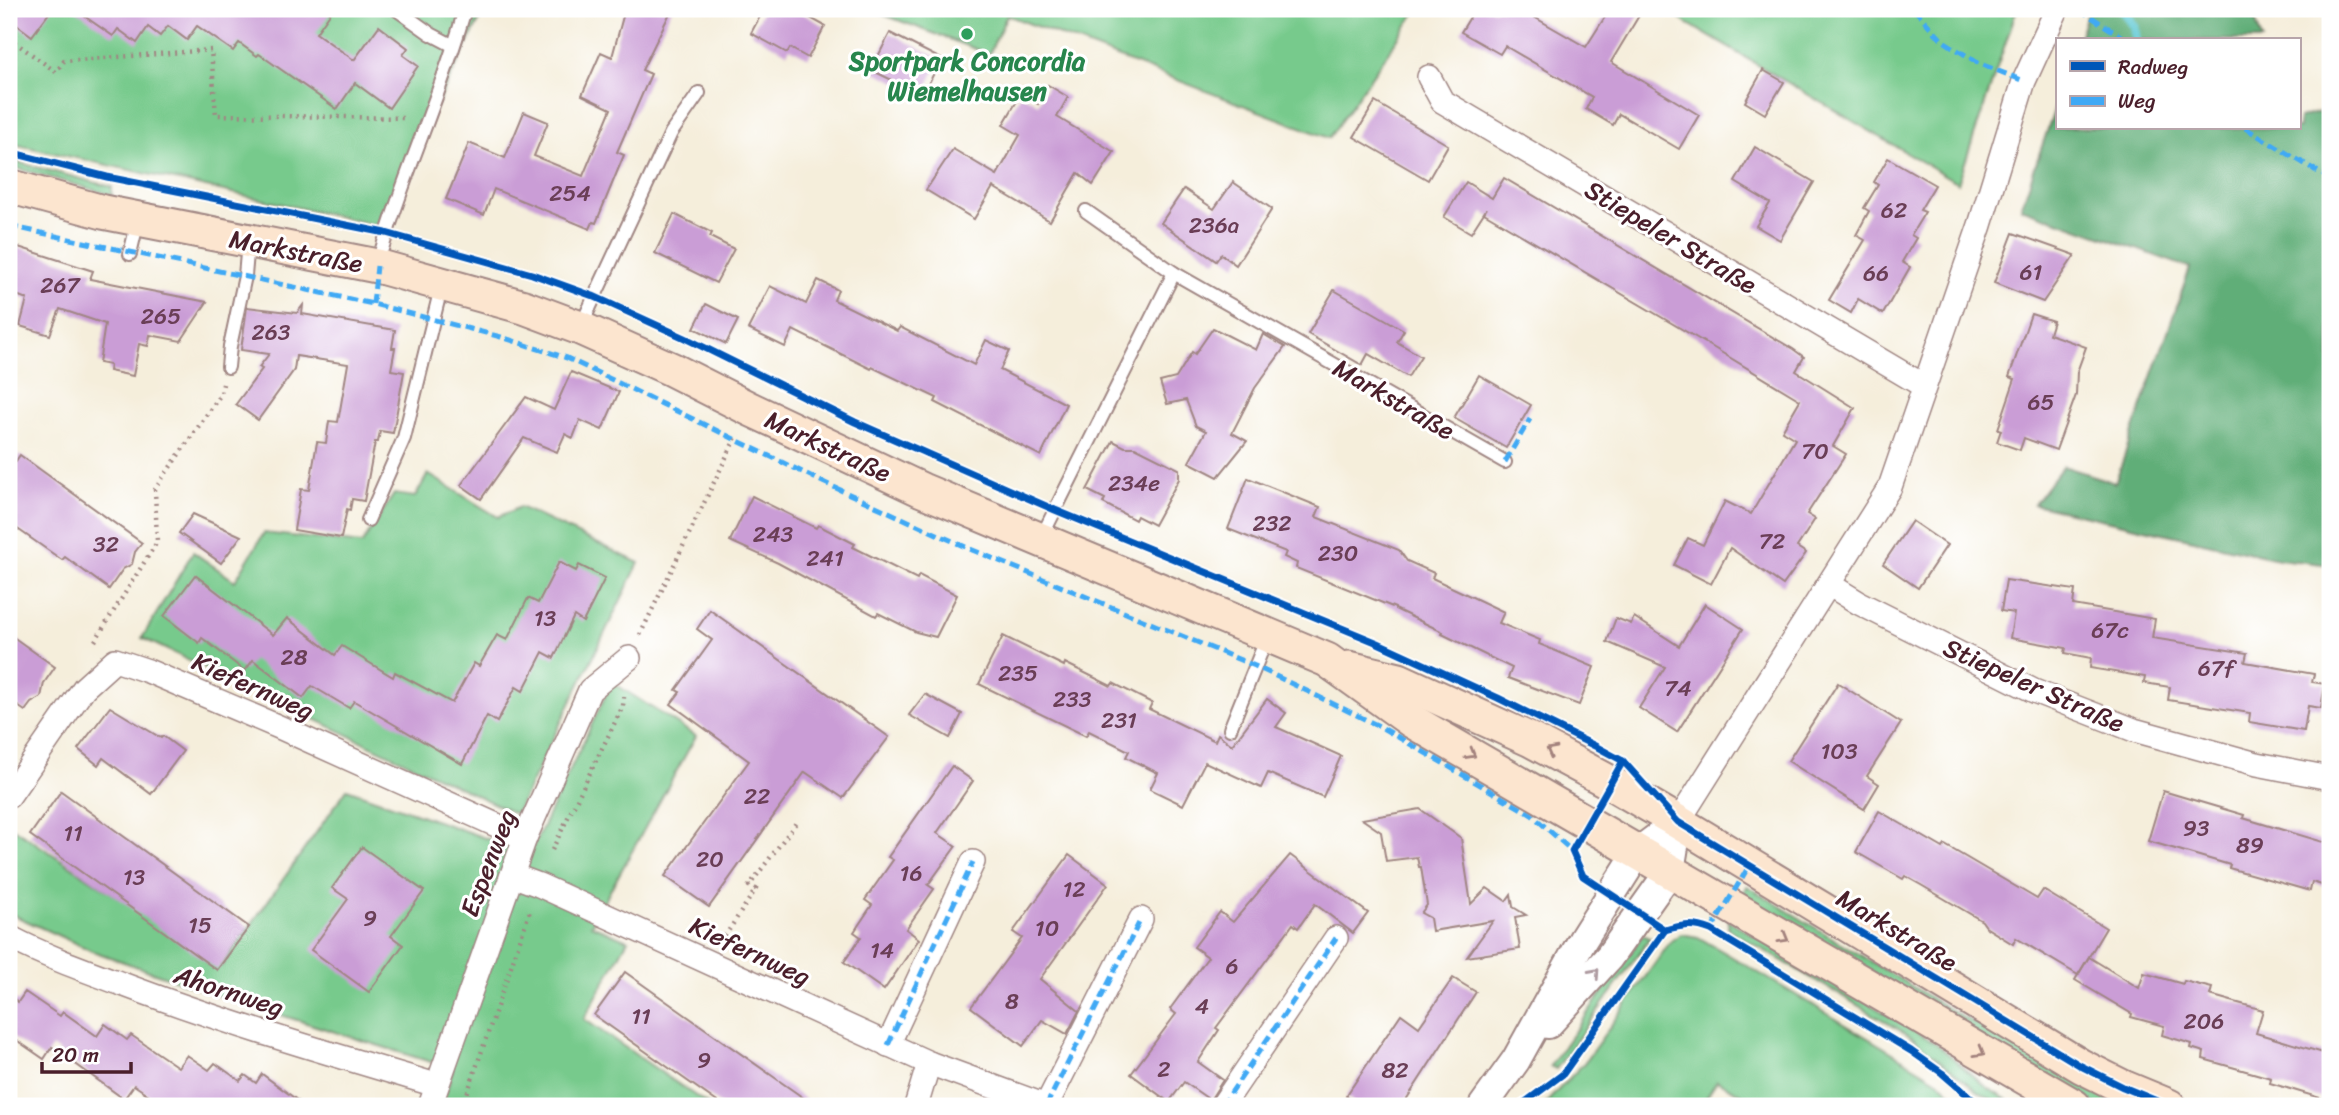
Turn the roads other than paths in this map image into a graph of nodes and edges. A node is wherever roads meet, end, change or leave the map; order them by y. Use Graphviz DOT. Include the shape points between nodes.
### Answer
graph roads {
  1 [pos="396,9"];
  2 [pos="464,9"];
  3 [pos="2057,9"];
  4 [pos="452,46"];
  5 [pos="1429,77"];
  6 [pos="699,93"];
  7 [pos="9,186"];
  8 [pos="1086,211"];
  9 [pos="138,219"];
  10 [pos="248,242"];
  11 [pos="130,254"];
  12 [pos="377,267"];
  13 [pos="1174,274"];
  14 [pos="442,283"];
  15 [pos="580,328"];
  16 [pos="228,367"];
  17 [pos="1924,386"];
  18 [pos="1505,462"];
  19 [pos="368,520"];
  20 [pos="1040,540"];
  21 [pos="1829,585"];
  22 [pos="1268,635"];
  23 [pos="629,658"];
  24 [pos="1336,664"];
  25 [pos="1230,729"];
  26 [pos="2330,778"];
  27 [pos="9,796"];
  28 [pos="1678,822"];
  29 [pos="525,838"];
  30 [pos="1638,852"];
  31 [pos="973,862"];
  32 [pos="1670,871"];
  33 [pos="512,875"];
  34 [pos="1141,919"];
  35 [pos="9,937"];
  36 [pos="1336,938"];
  37 [pos="888,1045"];
  38 [pos="1516,1060"];
  39 [pos="929,1063"];
  40 [pos="433,1095"];
  41 [pos="916,1106"];
  42 [pos="1046,1106"];
  43 [pos="1222,1106"];
  44 [pos="1483,1106"];
  45 [pos="2074,1106"];
  46 [pos="2169,1106"];
  1 -- 4 [label="lane"];
  2 -- 4 [label="lane"];
  3 -- 17 [label="street" via="2024,81"];
  4 -- 12 [label="lane"];
  5 -- 17 [label="street, Stiepeler Straße" via="1442,101"];
  6 -- 15 [label="lane" via="671,133"];
  7 -- 9 [label="main road, Markstraße"];
  8 -- 13 [label="lane, Markstraße"];
  9 -- 10 [label="main road, Markstraße"];
  9 -- 11 [label="lane"];
  10 -- 12 [label="main road, Markstraße"];
  10 -- 16 [label="lane"];
  12 -- 14 [label="main road, Markstraße"];
  13 -- 18 [label="lane, Markstraße"];
  13 -- 20 [label="lane"];
  14 -- 15 [label="main road, Markstraße"];
  14 -- 19 [label="lane" via="404,438"];
  15 -- 20 [label="main road, Markstraße" via="922,490"];
  17 -- 21 [label="street" via="1891,487"];
  20 -- 22 [label="main road, Markstraße"];
  21 -- 26 [label="street, Stiepeler Straße" via="2034,691 2134,730 2257,764"];
  21 -- 28 [label="street"];
  22 -- 24 [label="main road, Markstraße"];
  22 -- 25 [label="lane"];
  23 -- 29 [label="street, Espenweg" via="590,690"];
  28 -- 24 [label="main road, Markstraße, one-way" via="1531,740 1399,680"];
  24 -- 30 [label="main road, Markstraße, one-way" via="1412,721"];
  27 -- 29 [label="street, Kiefernweg" via="84,688 115,660 279,727"];
  28 -- 30 [label="street"];
  28 -- 32 [label="street"];
  28 -- 46 [label="main road, Markstraße" via="2081,1066"];
  29 -- 33 [label="street, Espenweg"];
  30 -- 32 [label="main road, Markstraße"];
  30 -- 38 [label="street"];
  31 -- 37 [label="street"];
  38 -- 32 [label="street, one-way" via="1609,957"];
  32 -- 45 [label="main road, Markstraße, one-way"];
  33 -- 37 [label="street, Kiefernweg"];
  33 -- 40 [label="street, Espenweg"];
  34 -- 42 [label="street, Kiefernweg"];
  35 -- 40 [label="street, Ahornweg" via="173,1003 306,1046"];
  36 -- 43 [label="street"];
  37 -- 39 [label="street, Kiefernweg"];
  38 -- 44 [label="street"];
  39 -- 41 [label="street"];
  39 -- 42 [label="street, Kiefernweg"];
}
